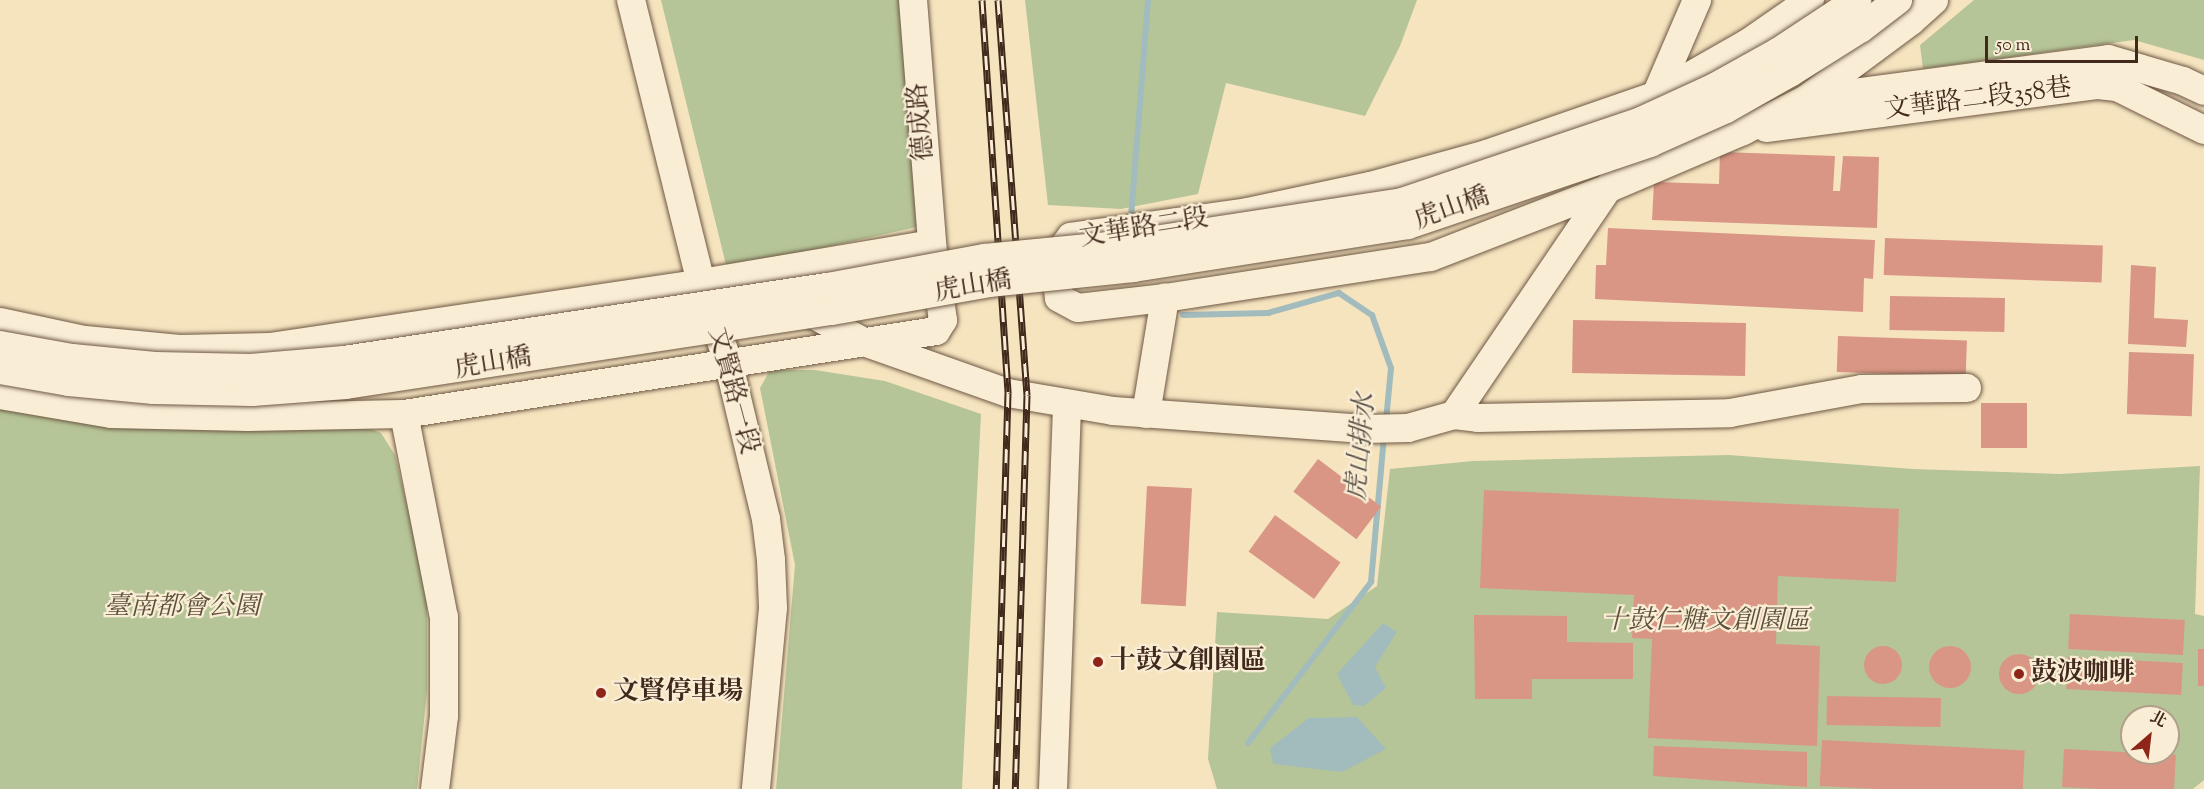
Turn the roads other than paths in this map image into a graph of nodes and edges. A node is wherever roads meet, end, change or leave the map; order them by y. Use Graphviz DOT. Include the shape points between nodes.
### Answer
graph roads {
  1 [pos="631,0"];
  2 [pos="913,0"];
  3 [pos="1697,0"];
  4 [pos="1810,0"];
  5 [pos="1857,0"];
  6 [pos="1898,0"];
  7 [pos="1934,0"];
  8 [pos="2197,80"];
  9 [pos="1657,95"];
  10 [pos="1806,99"];
  11 [pos="2204,130"];
  12 [pos="1743,131"];
  13 [pos="1609,188"];
  14 [pos="932,244"];
  15 [pos="741,276"];
  16 [pos="701,284"];
  17 [pos="1165,298"];
  18 [pos="0,322"];
  19 [pos="864,342"];
  20 [pos="0,345"];
  21 [pos="729,365"];
  22 [pos="0,370"];
  23 [pos="1967,388"];
  24 [pos="0,395"];
  25 [pos="1067,404"];
  26 [pos="404,414"];
  27 [pos="1146,414"];
  28 [pos="1454,415"];
  29 [pos="435,789"];
  30 [pos="756,789"];
  31 [pos="1053,789"];
  1 -- 16 [label="street, 文賢路一段"];
  2 -- 14 [label="street, 德成路"];
  3 -- 9 [label="street"];
  4 -- 9 [label="street" via="1748,43"];
  5 -- 20 [label="street, 虎山橋, bridge" via="1778,52 1641,121 1402,202 1129,244 985,258 816,289 344,360 251,368 155,366 72,358"];
  6 -- 22 [label="street, 虎山橋, bridge" via="1860,29 1726,109 1650,143 1408,225 1133,268 988,283 808,315 346,385 252,392 154,390 69,382"];
  7 -- 10 [label="street"];
  8 -- 10 [label="street, 文華路二段358巷" via="2108,59"];
  9 -- 13 [label="street"];
  9 -- 17 [label="street, 文華路二段" via="1487,154 1370,186 1248,212 1071,237 1054,258 1059,298 1078,309"];
  10 -- 12 [label="street"];
  11 -- 12 [label="street, 文華路二段358巷" via="2117,87 2098,85"];
  12 -- 13 [label="street, 文華路二段"];
  13 -- 17 [label="street, 文華路二段" via="1431,256"];
  13 -- 28 [label="street"];
  14 -- 15 [label="street"];
  14 -- 19 [label="street" via="943,320 936,332"];
  15 -- 16 [label="street"];
  15 -- 19 [label="street"];
  16 -- 18 [label="street" via="270,346 180,350 85,339"];
  16 -- 21 [label="street, 文賢路一段"];
  17 -- 27 [label="street"];
  19 -- 21 [label="street"];
  19 -- 25 [label="street" via="1008,393"];
  21 -- 26 [label="street"];
  21 -- 30 [label="street, 文賢路一段" via="766,519 771,560 773,608"];
  23 -- 28 [label="street" via="1862,389 1730,413"];
  24 -- 26 [label="street" via="111,414"];
  25 -- 27 [label="street"];
  25 -- 31 [label="street"];
  26 -- 29 [label="street" via="444,617 444,716"];
  27 -- 28 [label="street" via="1364,429 1408,428"];
}
